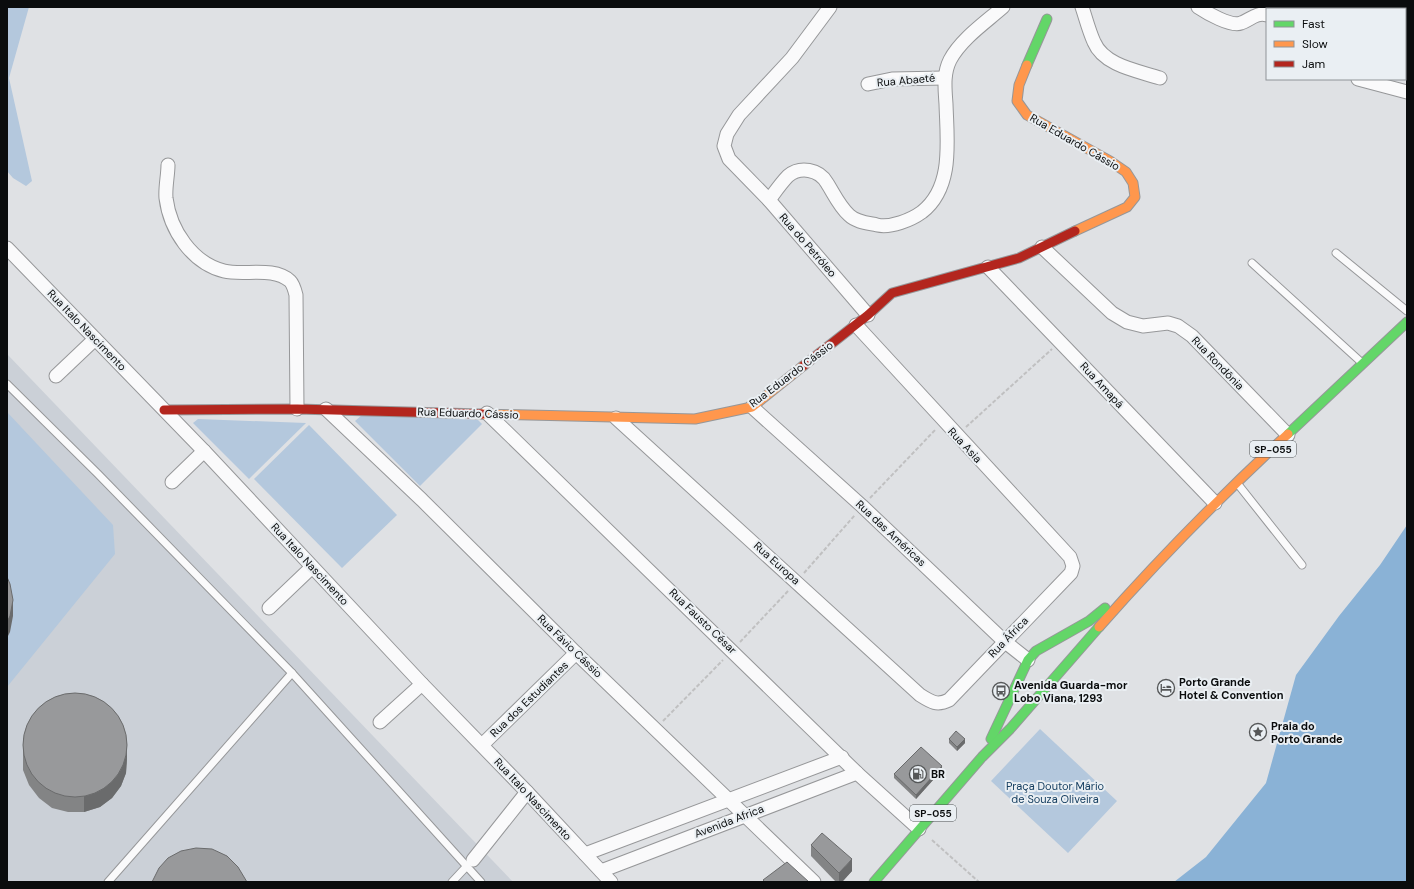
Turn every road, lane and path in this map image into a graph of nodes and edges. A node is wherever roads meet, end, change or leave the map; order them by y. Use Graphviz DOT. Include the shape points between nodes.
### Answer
graph roads {
  1 [pos="830,7"];
  2 [pos="1003,7"];
  3 [pos="1082,7"];
  4 [pos="1198,7"];
  5 [pos="1266,15"];
  6 [pos="1047,19"];
  7 [pos="944,78"];
  8 [pos="1160,78"];
  9 [pos="1362,80"];
  10 [pos="868,84"];
  11 [pos="1407,92"];
  12 [pos="168,165"];
  13 [pos="769,200"];
  14 [pos="1042,247"];
  15 [pos="7,248"];
  16 [pos="1336,253"];
  17 [pos="1252,263"];
  18 [pos="988,267"];
  19 [pos="1407,311"];
  20 [pos="868,315"];
  21 [pos="1407,322"];
  22 [pos="856,324"];
  23 [pos="96,339"];
  24 [pos="1061,341"];
  25 [pos="1363,363"];
  26 [pos="56,376"];
  27 [pos="7,384"];
  28 [pos="752,407"];
  29 [pos="297,409"];
  30 [pos="164,410"];
  31 [pos="326,410"];
  32 [pos="487,413"];
  33 [pos="616,418"];
  34 [pos="1288,435"];
  35 [pos="957,436"];
  36 [pos="204,451"];
  37 [pos="172,482"];
  38 [pos="1236,483"];
  39 [pos="1215,503"];
  40 [pos="1302,565"];
  41 [pos="1073,566"];
  42 [pos="312,567"];
  43 [pos="1141,579"];
  44 [pos="269,608"];
  45 [pos="1004,641"];
  46 [pos="576,653"];
  47 [pos="1045,655"];
  48 [pos="1029,660"];
  49 [pos="292,673"];
  50 [pos="422,684"];
  51 [pos="1047,686"];
  52 [pos="940,704"];
  53 [pos="380,722"];
  54 [pos="482,745"];
  55 [pos="842,757"];
  56 [pos="982,757"];
  57 [pos="857,773"];
  58 [pos="527,792"];
  59 [pos="730,801"];
  60 [pos="744,815"];
  61 [pos="919,829"];
  62 [pos="585,854"];
  63 [pos="470,863"];
  64 [pos="600,871"];
  65 [pos="108,882"];
  66 [pos="452,882"];
  67 [pos="480,882"];
  68 [pos="611,882"];
  69 [pos="814,882"];
  70 [pos="874,882"];
  71 [pos="979,882"];
  1 -- 13 [label="street, Rua do Petróleo" via="792,58 739,115 727,134 724,146 729,159"];
  2 -- 7 [label="street" via="959,47 950,60"];
  3 -- 8 [label="street" via="1100,53 1120,65"];
  4 -- 5 [label="street" via="1232,24 1240,24 1258,14"];
  6 -- 14 [label="street, Rua Eduardo Cássio" via="1019,85 1017,101 1031,118 1126,172 1133,183 1135,197 1127,207"];
  7 -- 10 [label="street, Rua Abaeté" via="892,79"];
  7 -- 13 [label="street" via="944,184 934,200 922,212 901,222 884,226 861,222 849,216 834,197 827,181 811,170 801,170 789,176"];
  9 -- 11 [label="street"];
  12 -- 29 [label="street" via="166,197 170,213 177,231 192,253 208,265 225,271 274,274 290,281 296,295"];
  13 -- 20 [label="street, Rua do Petróleo"];
  14 -- 18 [label="street, Rua Eduardo Cássio" via="1019,258"];
  14 -- 34 [label="street, Rua Rondônia" via="1112,313 1126,322 1142,326 1168,323 1178,326 1192,336"];
  15 -- 23 [label="street, Rua Italo Nascimento"];
  16 -- 19 [label="lane"];
  17 -- 25 [label="lane"];
  18 -- 20 [label="street, Rua Eduardo Cássio" via="892,293"];
  18 -- 24 [label="street, Rua Amapá"];
  20 -- 22 [label="street, Rua Eduardo Cássio"];
  21 -- 25 [label="street, SP-055"];
  22 -- 28 [label="street, Rua Eduardo Cássio"];
  22 -- 35 [label="street, Rua Asia"];
  23 -- 26 [label="street"];
  23 -- 30 [label="street, Rua Italo Nascimento"];
  24 -- 35 [label="path"];
  24 -- 39 [label="street, Rua Amapá"];
  25 -- 34 [label="street, SP-055"];
  27 -- 49 [label="lane"];
  28 -- 33 [label="street, Rua Eduardo Cássio" via="695,419"];
  28 -- 45 [label="street, Rua das Américas" via="862,506"];
  29 -- 30 [label="street, Rua Eduardo Cássio"];
  29 -- 31 [label="street, Rua Eduardo Cássio"];
  30 -- 36 [label="street, Rua Italo Nascimento"];
  31 -- 32 [label="street, Rua Eduardo Cássio"];
  31 -- 46 [label="street, Rua Fávio Cássio" via="422,500"];
  32 -- 33 [label="street, Rua Eduardo Cássio"];
  32 -- 55 [label="street, Rua Fausto César"];
  33 -- 52 [label="street, Rua Europa" via="920,695"];
  34 -- 38 [label="street, SP-055"];
  35 -- 41 [label="street, Rua Asia" via="1070,557"];
  36 -- 37 [label="street"];
  36 -- 42 [label="street, Rua Italo Nascimento"];
  38 -- 39 [label="street, SP-055"];
  38 -- 40 [label="lane"];
  39 -- 43 [label="street, SP-055"];
  41 -- 45 [label="street, Rua África" via="1070,573"];
  42 -- 44 [label="street"];
  42 -- 50 [label="street, Rua Italo Nascimento"];
  43 -- 48 [label="street, SP-055" via="1089,621"];
  43 -- 51 [label="street, SP-055" via="1097,631 1057,668"];
  45 -- 48 [label="street, Rua das Américas"];
  45 -- 52 [label="street, Rua África" via="949,700"];
  46 -- 54 [label="street, Rua dos Estudiantes"];
  46 -- 59 [label="street, Rua Fávio Cássio"];
  47 -- 48 [label="street"];
  48 -- 51 [label="street" via="1035,681"];
  48 -- 56 [label="street, SP-055"];
  49 -- 63 [label="lane"];
  49 -- 65 [label="lane"];
  50 -- 53 [label="street"];
  50 -- 54 [label="street, Rua Italo Nascimento"];
  51 -- 56 [label="street, SP-055"];
  54 -- 58 [label="street, Rua Italo Nascimento"];
  55 -- 57 [label="street, Rua Fausto César"];
  55 -- 59 [label="street, Avenida Africa"];
  56 -- 61 [label="street, SP-055"];
  57 -- 60 [label="street, Avenida Africa"];
  57 -- 61 [label="street, Rua Fausto César"];
  58 -- 62 [label="street, Rua Italo Nascimento"];
  58 -- 63 [label="street"];
  59 -- 60 [label="street, Rua Fávio Cássio"];
  59 -- 62 [label="street, Avenida Africa"];
  60 -- 64 [label="street, Avenida Africa"];
  60 -- 69 [label="street, Rua Fávio Cássio"];
  61 -- 70 [label="street, SP-055"];
  61 -- 71 [label="path"];
  62 -- 64 [label="street, Rua Italo Nascimento"];
  63 -- 66 [label="lane"];
  63 -- 67 [label="lane"];
  64 -- 68 [label="street, Rua Italo Nascimento"];
}
